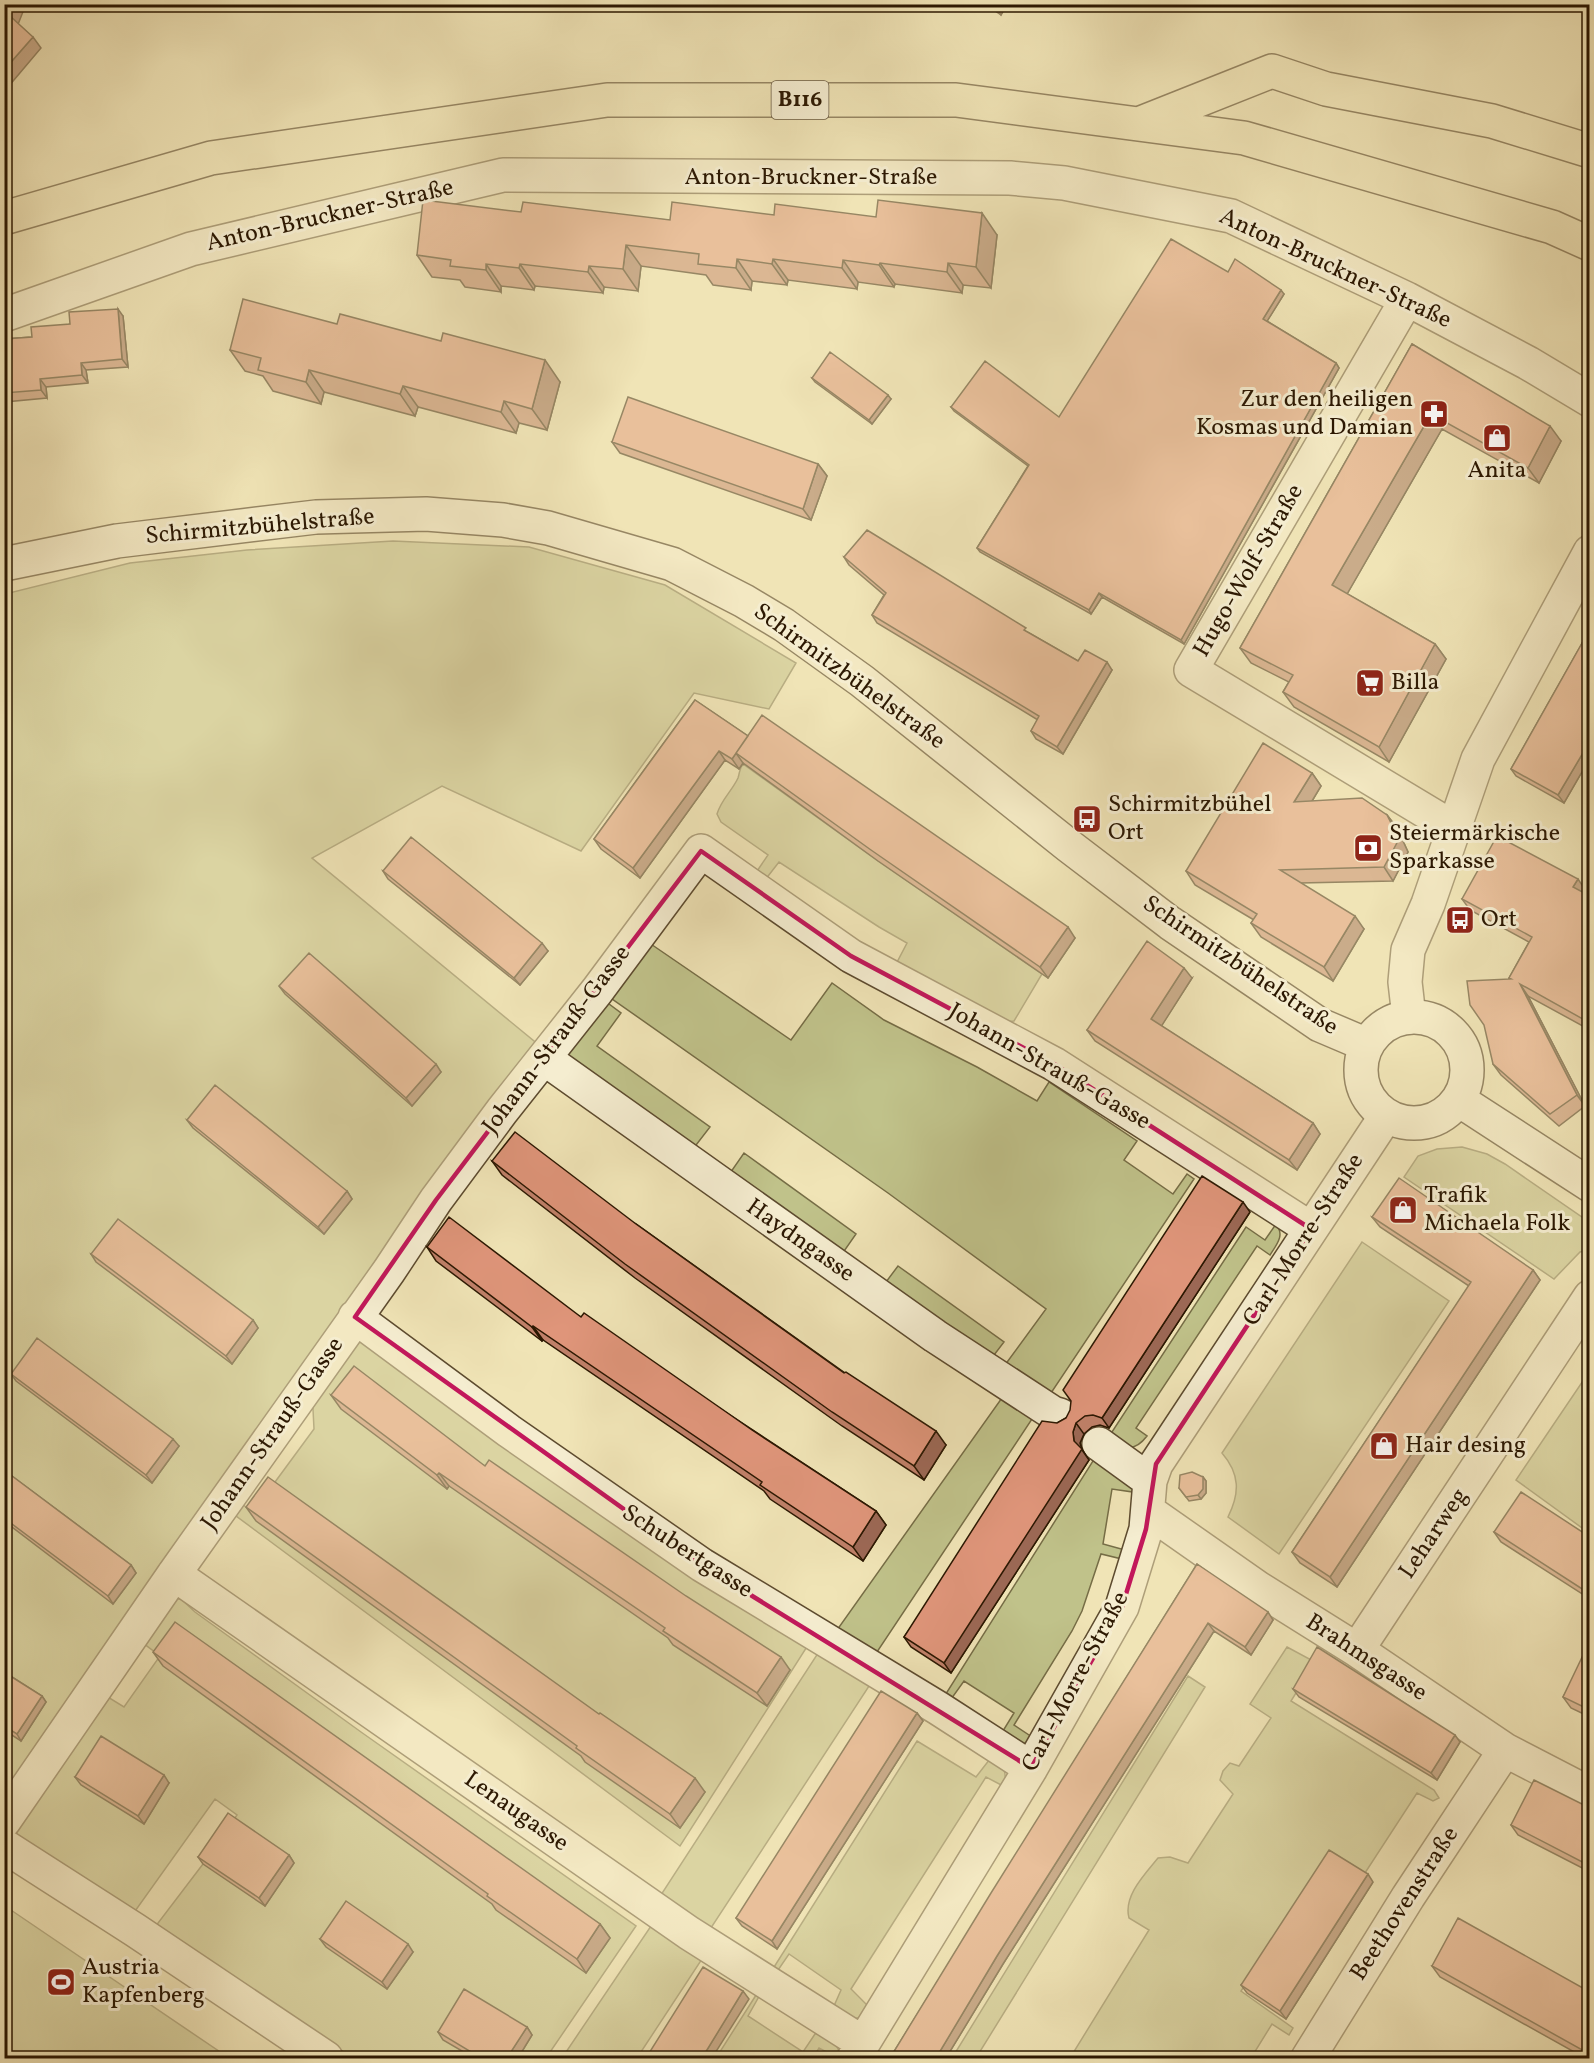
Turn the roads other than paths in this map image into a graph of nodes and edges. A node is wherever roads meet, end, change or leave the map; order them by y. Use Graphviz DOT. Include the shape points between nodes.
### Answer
graph roads {
  1 [pos="1138,124"];
  2 [pos="1590,151"];
  3 [pos="4,218"];
  4 [pos="1590,244"];
  5 [pos="1407,299"];
  6 [pos="4,315"];
  7 [pos="1590,400"];
  8 [pos="1590,552"];
  9 [pos="4,564"];
  10 [pos="1455,829"];
  11 [pos="1409,1017"];
  12 [pos="1367,1046"];
  13 [pos="545,1059"];
  14 [pos="1459,1100"];
  15 [pos="1386,1116"];
  16 [pos="1590,1185"];
  17 [pos="1311,1229"];
  18 [pos="1590,1297"];
  19 [pos="355,1317"];
  20 [pos="1056,1414"];
  21 [pos="1099,1444"];
  22 [pos="1149,1496"];
  23 [pos="174,1574"];
  24 [pos="1357,1650"];
  25 [pos="1505,1750"];
  26 [pos="1031,1768"];
  27 [pos="1590,1794"];
  28 [pos="4,1821"];
  29 [pos="4,1846"];
  30 [pos="859,2051"];
  31 [pos="326,2058"];
  32 [pos="1308,2058"];
  1 -- 2 [label="main road" via="1272,71 1326,89 1492,121"];
  1 -- 3 [label="main road, B116" via="956,100 607,100 211,158"];
  1 -- 4 [label="main road, B116" via="1244,138 1552,227"];
  5 -- 6 [label="street, Anton-Bruckner-Straße" via="1231,216 1064,183 1010,178 503,175 191,249"];
  5 -- 7 [label="street, Anton-Bruckner-Straße"];
  5 -- 10 [label="street, Hugo-Wolf-Straße" via="1191,670"];
  8 -- 10 [label="street" via="1478,759"];
  9 -- 12 [label="street, Schirmitzbühelstraße" via="117,541 316,517 426,514 548,528 672,564 784,625 862,681 1170,923 1320,1025"];
  10 -- 11 [label="street" via="1408,950 1405,982"];
  11 -- 12 [label="street" via="1392,1022"];
  11 -- 14 [label="street" via="1426,1018 1442,1025 1464,1050 1468,1067"];
  12 -- 15 [label="street" via="1362,1060 1365,1092"];
  13 -- 17 [label="street, Johann-Strauß-Gasse" via="700,851 852,956 1054,1064"];
  13 -- 19 [label="street, Johann-Strauß-Gasse" via="436,1200"];
  13 -- 20 [label="street, Haydngasse" via="935,1336"];
  14 -- 15 [label="street" via="1448,1112 1417,1124"];
  14 -- 16 [label="street"];
  15 -- 17 [label="street, Carl-Morre-Straße"];
  17 -- 22 [label="street, Carl-Morre-Straße" via="1156,1464"];
  18 -- 24 [label="street, Leharweg"];
  19 -- 23 [label="street, Johann-Strauß-Gasse"];
  19 -- 26 [label="street, Schubertgasse" via="509,1431 702,1565"];
  21 -- 22 [label="street"];
  22 -- 24 [label="street, Brahmsgasse" via="1258,1588"];
  22 -- 26 [label="street, Carl-Morre-Straße" via="1146,1529 1122,1607"];
  23 -- 28 [label="street, Johann-Strauß-Gasse"];
  23 -- 30 [label="street, Lenaugasse"];
  24 -- 25 [label="street, Brahmsgasse"];
  25 -- 27 [label="street, Brahmsgasse"];
  25 -- 32 [label="street, Beethovenstraße"];
  26 -- 30 [label="street, Carl-Morre-Straße"];
  29 -- 31 [label="street"];
}
